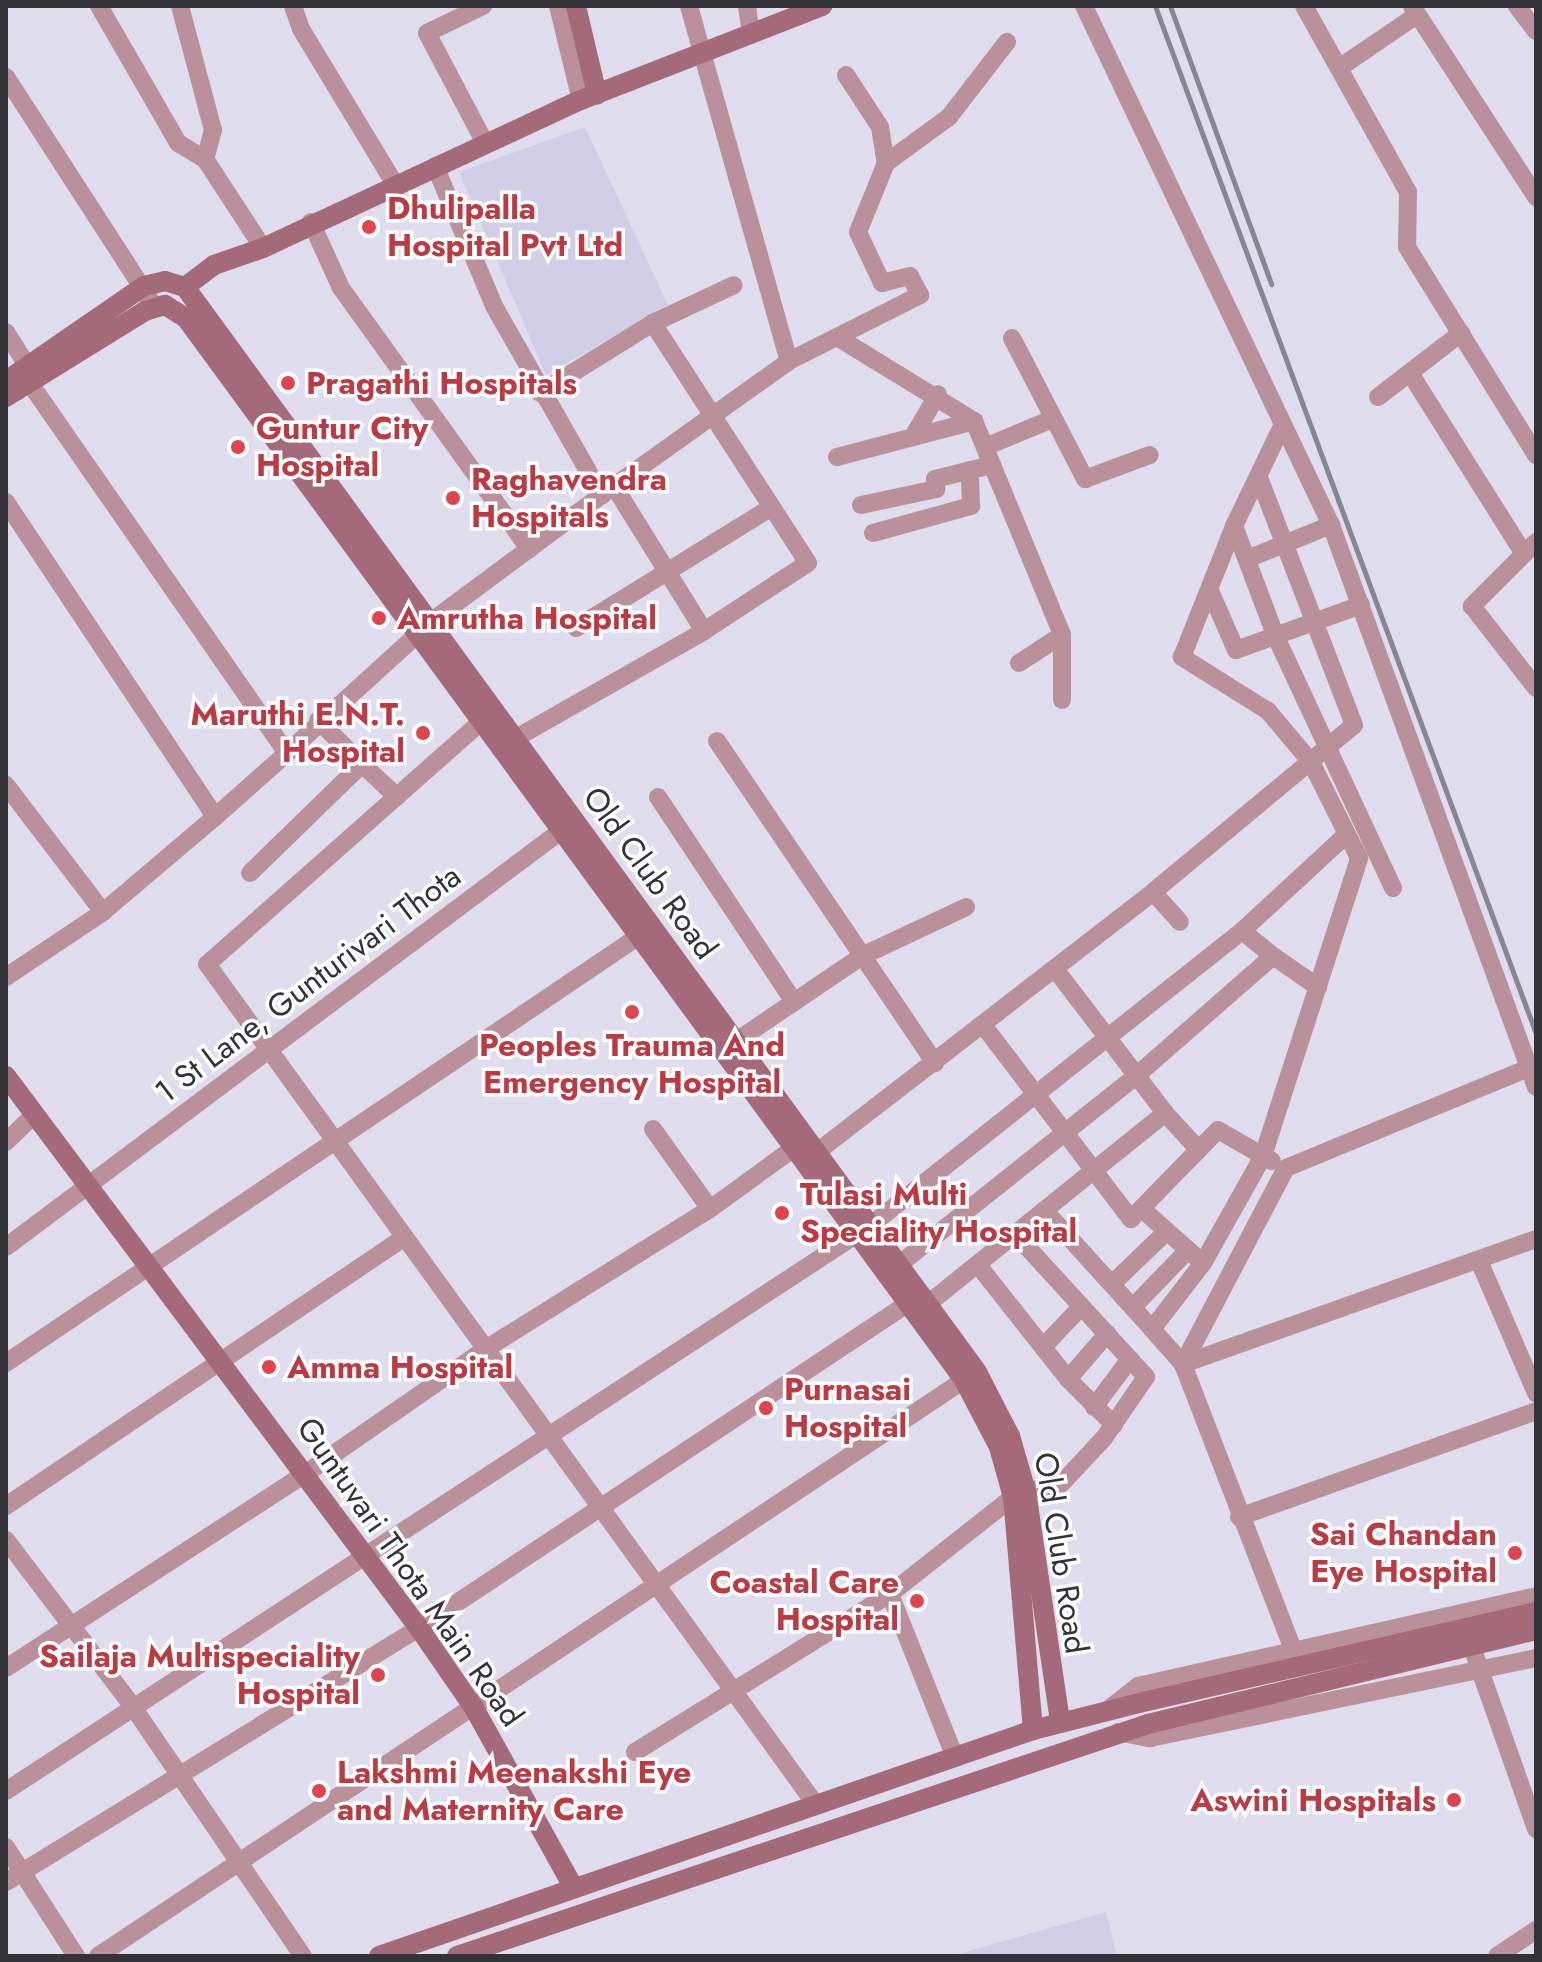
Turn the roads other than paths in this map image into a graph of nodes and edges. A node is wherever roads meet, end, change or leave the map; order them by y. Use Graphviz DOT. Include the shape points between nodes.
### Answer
graph roads {
  1 [pos="99,6"];
  2 [pos="180,6"];
  3 [pos="293,6"];
  4 [pos="483,6"];
  5 [pos="558,6"];
  6 [pos="576,6"];
  7 [pos="689,6"];
  8 [pos="747,6"];
  9 [pos="822,6"];
  10 [pos="1084,6"];
  11 [pos="1304,6"];
  12 [pos="1517,6"];
  13 [pos="1414,10"];
  14 [pos="796,12"];
  15 [pos="1536,31"];
  16 [pos="751,34"];
  17 [pos="1007,42"];
  18 [pos="700,56"];
  19 [pos="1339,68"];
  20 [pos="846,75"];
  21 [pos="6,77"];
  22 [pos="589,97"];
  23 [pos="485,143"];
  24 [pos="205,159"];
  25 [pos="886,163"];
  26 [pos="435,166"];
  27 [pos="395,184"];
  28 [pos="1536,197"];
  29 [pos="311,222"];
  30 [pos="263,248"];
  31 [pos="734,285"];
  32 [pos="144,286"];
  33 [pos="185,287"];
  34 [pos="155,307"];
  35 [pos="653,323"];
  36 [pos="6,332"];
  37 [pos="1461,333"];
  38 [pos="837,337"];
  39 [pos="1012,338"];
  40 [pos="789,361"];
  41 [pos="1410,373"];
  42 [pos="29,374"];
  43 [pos="6,381"];
  44 [pos="540,393"];
  45 [pos="938,394"];
  46 [pos="6,397"];
  47 [pos="1378,397"];
  48 [pos="712,417"];
  49 [pos="1050,420"];
  50 [pos="974,421"];
  51 [pos="1283,424"];
  52 [pos="915,433"];
  53 [pos="985,447"];
  54 [pos="1150,455"];
  55 [pos="1536,455"];
  56 [pos="837,457"];
  57 [pos="991,465"];
  58 [pos="970,470"];
  59 [pos="1259,477"];
  60 [pos="608,491"];
  61 [pos="6,502"];
  62 [pos="861,505"];
  63 [pos="772,507"];
  64 [pos="1331,525"];
  65 [pos="1234,526"];
  66 [pos="873,533"];
  67 [pos="1285,546"];
  68 [pos="1530,548"];
  69 [pos="529,549"];
  70 [pos="1247,559"];
  71 [pos="668,573"];
  72 [pos="1211,593"];
  73 [pos="1361,605"];
  74 [pos="1314,624"];
  75 [pos="424,628"];
  76 [pos="576,628"];
  77 [pos="704,631"];
  78 [pos="1062,635"];
  79 [pos="1276,637"];
  80 [pos="1019,663"];
  81 [pos="1536,688"];
  82 [pos="1062,700"];
  83 [pos="318,720"];
  84 [pos="482,721"];
  85 [pos="516,738"];
  86 [pos="717,741"];
  87 [pos="1327,749"];
  88 [pos="287,753"];
  89 [pos="1311,762"];
  90 [pos="362,764"];
  91 [pos="6,785"];
  92 [pos="397,797"];
  93 [pos="658,797"];
  94 [pos="215,817"];
  95 [pos="562,830"];
  96 [pos="1346,835"];
  97 [pos="250,873"];
  98 [pos="1393,888"];
  99 [pos="1153,892"];
  100 [pos="966,907"];
  101 [pos="103,912"];
  102 [pos="1180,922"];
  103 [pos="1242,931"];
  104 [pos="639,936"];
  105 [pos="862,956"];
  106 [pos="1273,956"];
  107 [pos="1055,969"];
  108 [pos="6,977"];
  109 [pos="1318,987"];
  110 [pos="794,1002"];
  111 [pos="983,1025"];
  112 [pos="1108,1039"];
  113 [pos="735,1042"];
  114 [pos="266,1053"];
  115 [pos="935,1063"];
  116 [pos="1529,1068"];
  117 [pos="6,1076"];
  118 [pos="1136,1076"];
  119 [pos="1536,1087"];
  120 [pos="1035,1098"];
  121 [pos="1165,1113"];
  122 [pos="35,1114"];
  123 [pos="653,1129"];
  124 [pos="1064,1134"];
  125 [pos="6,1142"];
  126 [pos="331,1142"];
  127 [pos="794,1148"];
  128 [pos="1199,1150"];
  129 [pos="817,1152"];
  130 [pos="1263,1156"];
  131 [pos="1286,1168"];
  132 [pos="1093,1173"];
  133 [pos="91,1188"];
  134 [pos="710,1209"];
  135 [pos="1142,1209"];
  136 [pos="1046,1212"];
  137 [pos="865,1229"];
  138 [pos="1166,1232"];
  139 [pos="1017,1236"];
  140 [pos="402,1239"];
  141 [pos="1536,1239"];
  142 [pos="6,1247"];
  143 [pos="1187,1251"];
  144 [pos="901,1263"];
  145 [pos="1203,1263"];
  146 [pos="1480,1263"];
  147 [pos="152,1265"];
  148 [pos="978,1265"];
  149 [pos="1112,1284"];
  150 [pos="920,1302"];
  151 [pos="1081,1307"];
  152 [pos="1133,1307"];
  153 [pos="1152,1329"];
  154 [pos="1107,1334"];
  155 [pos="1043,1347"];
  156 [pos="484,1350"];
  157 [pos="1130,1359"];
  158 [pos="223,1360"];
  159 [pos="6,1363"];
  160 [pos="1183,1364"];
  161 [pos="1068,1379"];
  162 [pos="964,1380"];
  163 [pos="1536,1393"];
  164 [pos="1094,1407"];
  165 [pos="1536,1411"];
  166 [pos="1114,1425"];
  167 [pos="546,1435"];
  168 [pos="305,1474"];
  169 [pos="1020,1494"];
  170 [pos="6,1506"];
  171 [pos="601,1510"];
  172 [pos="1239,1517"];
  173 [pos="6,1540"];
  174 [pos="365,1556"];
  175 [pos="658,1588"];
  176 [pos="890,1594"];
  177 [pos="1536,1596"];
  178 [pos="1536,1612"];
  179 [pos="1461,1615"];
  180 [pos="68,1627"];
  181 [pos="419,1628"];
  182 [pos="1536,1630"];
  183 [pos="1294,1652"];
  184 [pos="1536,1658"];
  185 [pos="6,1668"];
  186 [pos="1482,1670"];
  187 [pos="732,1690"];
  188 [pos="133,1707"];
  189 [pos="474,1708"];
  190 [pos="1110,1708"];
  191 [pos="1060,1721"];
  192 [pos="1033,1730"];
  193 [pos="1118,1732"];
  194 [pos="635,1752"];
  195 [pos="955,1757"];
  196 [pos="180,1775"];
  197 [pos="6,1791"];
  198 [pos="816,1805"];
  199 [pos="1536,1829"];
  200 [pos="6,1847"];
  201 [pos="242,1862"];
  202 [pos="14,1877"];
  203 [pos="572,1885"];
  204 [pos="1536,1930"];
  205 [pos="1520,1950"];
  206 [pos="76,1956"];
  207 [pos="98,1956"];
  208 [pos="303,1956"];
  209 [pos="379,1956"];
  210 [pos="457,1956"];
  211 [pos="1497,1956"];
  1 -- 24 [label="street" via="178,143"];
  2 -- 24 [label="street" via="213,130"];
  3 -- 27 [label="street" via="301,29"];
  4 -- 23 [label="street" via="427,33"];
  5 -- 22 [label="street"];
  6 -- 22 [label="street"];
  7 -- 18 [label="street"];
  8 -- 16 [label="street"];
  9 -- 14 [label="street"];
  10 -- 51 [label="street"];
  11 -- 19 [label="street"];
  12 -- 15 [label="street"];
  13 -- 19 [label="street"];
  13 -- 28 [label="street"];
  14 -- 16 [label="street"];
  16 -- 18 [label="street"];
  17 -- 25 [label="street" via="949,117"];
  18 -- 22 [label="street"];
  18 -- 40 [label="street"];
  19 -- 37 [label="street" via="1408,192 1407,247"];
  20 -- 25 [label="street" via="880,127"];
  21 -- 32 [label="street"];
  22 -- 23 [label="street"];
  23 -- 26 [label="street"];
  24 -- 30 [label="street"];
  25 -- 38 [label="street" via="858,232 882,283 910,276 920,295"];
  26 -- 27 [label="street"];
  26 -- 44 [label="street" via="494,306"];
  27 -- 29 [label="street"];
  29 -- 30 [label="street"];
  29 -- 69 [label="street" via="341,288"];
  30 -- 33 [label="street" via="214,265"];
  31 -- 35 [label="street"];
  32 -- 33 [label="street" via="165,281"];
  32 -- 34 [label="street"];
  32 -- 42 [label="street"];
  33 -- 75 [label="street, Old Club Road"];
  34 -- 42 [label="street"];
  34 -- 75 [label="street, Old Club Road" via="174,307 186,318"];
  35 -- 44 [label="street"];
  35 -- 48 [label="street"];
  36 -- 42 [label="street"];
  37 -- 41 [label="street"];
  37 -- 55 [label="street"];
  38 -- 40 [label="street"];
  38 -- 45 [label="street" via="907,383"];
  39 -- 49 [label="street"];
  40 -- 48 [label="street"];
  41 -- 47 [label="street"];
  41 -- 68 [label="street"];
  42 -- 43 [label="street"];
  42 -- 46 [label="street"];
  42 -- 88 [label="street"];
  44 -- 60 [label="street"];
  45 -- 50 [label="street"];
  45 -- 52 [label="street"];
  48 -- 60 [label="street"];
  48 -- 63 [label="street"];
  49 -- 53 [label="street"];
  49 -- 54 [label="street" via="1085,479"];
  50 -- 52 [label="street"];
  50 -- 53 [label="street"];
  51 -- 59 [label="street"];
  51 -- 64 [label="street"];
  52 -- 56 [label="street"];
  53 -- 57 [label="street"];
  57 -- 58 [label="street"];
  57 -- 78 [label="street"];
  58 -- 62 [label="street" via="935,479 936,489"];
  58 -- 66 [label="street" via="971,506"];
  59 -- 65 [label="street"];
  59 -- 67 [label="street"];
  60 -- 69 [label="street"];
  60 -- 71 [label="street"];
  61 -- 94 [label="street"];
  63 -- 71 [label="street"];
  63 -- 77 [label="street" via="808,563"];
  64 -- 67 [label="street"];
  64 -- 73 [label="street"];
  65 -- 70 [label="street"];
  65 -- 72 [label="street"];
  67 -- 70 [label="street"];
  67 -- 74 [label="street"];
  68 -- 81 [label="street" via="1472,606"];
  69 -- 75 [label="street"];
  70 -- 79 [label="street"];
  71 -- 76 [label="street"];
  71 -- 77 [label="street"];
  72 -- 79 [label="street" via="1236,650"];
  72 -- 89 [label="street" via="1182,657 1268,711"];
  73 -- 74 [label="street"];
  73 -- 116 [label="street"];
  74 -- 79 [label="street"];
  74 -- 87 [label="street" via="1354,725"];
  75 -- 83 [label="street"];
  75 -- 84 [label="street, Old Club Road"];
  75 -- 85 [label="street, Old Club Road"];
  77 -- 85 [label="street"];
  78 -- 80 [label="street"];
  78 -- 82 [label="street"];
  79 -- 87 [label="street"];
  83 -- 88 [label="street"];
  83 -- 90 [label="street"];
  84 -- 92 [label="street"];
  84 -- 95 [label="street, Old Club Road"];
  85 -- 113 [label="street, Old Club Road"];
  86 -- 105 [label="street"];
  87 -- 89 [label="street"];
  87 -- 98 [label="street"];
  88 -- 94 [label="street"];
  89 -- 96 [label="street"];
  89 -- 99 [label="street"];
  90 -- 92 [label="street"];
  90 -- 97 [label="street"];
  91 -- 101 [label="street"];
  92 -- 114 [label="street" via="207,964"];
  93 -- 110 [label="street"];
  94 -- 101 [label="street"];
  95 -- 104 [label="street, Old Club Road"];
  95 -- 114 [label="street, 1 St Lane, Gunturivari Thota"];
  96 -- 103 [label="street"];
  96 -- 109 [label="street" via="1359,858"];
  99 -- 102 [label="street"];
  99 -- 107 [label="street"];
  100 -- 105 [label="street"];
  101 -- 108 [label="street"];
  103 -- 106 [label="street"];
  103 -- 112 [label="street"];
  104 -- 126 [label="street"];
  104 -- 127 [label="street, Old Club Road"];
  105 -- 110 [label="street"];
  105 -- 115 [label="street"];
  106 -- 109 [label="street"];
  106 -- 118 [label="street"];
  107 -- 111 [label="street"];
  107 -- 112 [label="street"];
  109 -- 130 [label="street"];
  110 -- 113 [label="street"];
  111 -- 115 [label="street"];
  111 -- 120 [label="street"];
  112 -- 118 [label="street"];
  112 -- 120 [label="street"];
  113 -- 129 [label="street, Old Club Road"];
  114 -- 126 [label="street"];
  114 -- 133 [label="street, 1 St Lane, Gunturivari Thota"];
  115 -- 129 [label="street"];
  116 -- 119 [label="street"];
  116 -- 131 [label="street"];
  117 -- 122 [label="street, Guntuvari Thota Main Road"];
  118 -- 121 [label="street"];
  118 -- 124 [label="street"];
  120 -- 124 [label="street"];
  120 -- 137 [label="street"];
  121 -- 128 [label="street"];
  121 -- 132 [label="street"];
  122 -- 125 [label="street"];
  122 -- 133 [label="street, Guntuvari Thota Main Road"];
  123 -- 134 [label="street"];
  124 -- 132 [label="street"];
  124 -- 144 [label="street"];
  126 -- 140 [label="street"];
  126 -- 147 [label="street"];
  127 -- 134 [label="street"];
  127 -- 137 [label="street, Old Club Road"];
  128 -- 130 [label="street" via="1218,1130"];
  128 -- 135 [label="street"];
  129 -- 137 [label="street, Old Club Road"];
  130 -- 131 [label="street"];
  130 -- 145 [label="street"];
  131 -- 160 [label="street"];
  132 -- 135 [label="street" via="1131,1219"];
  132 -- 136 [label="street"];
  133 -- 142 [label="street, 1 St Lane, Gunturivari Thota"];
  133 -- 147 [label="street, Guntuvari Thota Main Road"];
  134 -- 156 [label="street"];
  135 -- 138 [label="street"];
  136 -- 139 [label="street"];
  136 -- 149 [label="street"];
  137 -- 144 [label="street, Old Club Road"];
  137 -- 150 [label="street, Old Club Road"];
  137 -- 167 [label="street"];
  138 -- 143 [label="street"];
  138 -- 149 [label="street"];
  139 -- 148 [label="street"];
  139 -- 151 [label="street"];
  140 -- 156 [label="street"];
  140 -- 158 [label="street"];
  141 -- 146 [label="street"];
  143 -- 145 [label="street"];
  143 -- 152 [label="street"];
  144 -- 150 [label="street, Old Club Road"];
  145 -- 153 [label="street"];
  146 -- 160 [label="street"];
  146 -- 163 [label="street"];
  147 -- 158 [label="street, Guntuvari Thota Main Road"];
  147 -- 159 [label="street"];
  148 -- 150 [label="street"];
  148 -- 155 [label="street"];
  149 -- 152 [label="street"];
  150 -- 162 [label="street, Old Club Road"];
  150 -- 169 [label="street, Old Club Road" via="990,1394"];
  150 -- 171 [label="street"];
  151 -- 154 [label="street"];
  151 -- 155 [label="street"];
  152 -- 153 [label="street"];
  153 -- 160 [label="street"];
  154 -- 157 [label="street"];
  154 -- 161 [label="street"];
  155 -- 161 [label="street"];
  156 -- 167 [label="street"];
  156 -- 168 [label="street"];
  157 -- 164 [label="street"];
  157 -- 166 [label="street" via="1146,1377"];
  158 -- 168 [label="street, Guntuvari Thota Main Road"];
  158 -- 170 [label="street"];
  160 -- 172 [label="street"];
  161 -- 164 [label="street"];
  162 -- 169 [label="street, Old Club Road"];
  162 -- 175 [label="street"];
  164 -- 166 [label="street"];
  165 -- 172 [label="street"];
  166 -- 169 [label="street" via="1062,1483"];
  167 -- 171 [label="street"];
  167 -- 174 [label="street"];
  168 -- 174 [label="street, Guntuvari Thota Main Road"];
  168 -- 180 [label="street"];
  169 -- 176 [label="street"];
  169 -- 191 [label="street, Old Club Road"];
  169 -- 192 [label="street, Old Club Road"];
  171 -- 175 [label="street"];
  171 -- 181 [label="street"];
  172 -- 183 [label="street"];
  173 -- 180 [label="street"];
  174 -- 181 [label="street, Guntuvari Thota Main Road"];
  174 -- 188 [label="street"];
  175 -- 187 [label="street"];
  175 -- 189 [label="street"];
  176 -- 187 [label="street"];
  176 -- 195 [label="street"];
  177 -- 179 [label="street"];
  178 -- 190 [label="street, bridge"];
  179 -- 183 [label="street"];
  179 -- 186 [label="street"];
  180 -- 185 [label="street"];
  180 -- 188 [label="street"];
  181 -- 189 [label="street, Guntuvari Thota Main Road"];
  181 -- 196 [label="street"];
  182 -- 193 [label="street, bridge"];
  183 -- 190 [label="street" via="1138,1686"];
  184 -- 186 [label="street"];
  186 -- 193 [label="street" via="1150,1738"];
  186 -- 199 [label="street"];
  187 -- 194 [label="street"];
  187 -- 198 [label="street"];
  188 -- 196 [label="street"];
  188 -- 197 [label="street"];
  189 -- 201 [label="street"];
  189 -- 203 [label="street, Guntuvari Thota Main Road"];
  190 -- 191 [label="street"];
  191 -- 192 [label="street"];
  192 -- 195 [label="street"];
  193 -- 210 [label="street"];
  195 -- 198 [label="street"];
  196 -- 201 [label="street"];
  196 -- 202 [label="street"];
  198 -- 203 [label="street"];
  200 -- 202 [label="street"];
  201 -- 207 [label="street"];
  201 -- 208 [label="street"];
  202 -- 206 [label="street"];
  203 -- 209 [label="street"];
  204 -- 205 [label="street"];
  205 -- 211 [label="street"];
}
